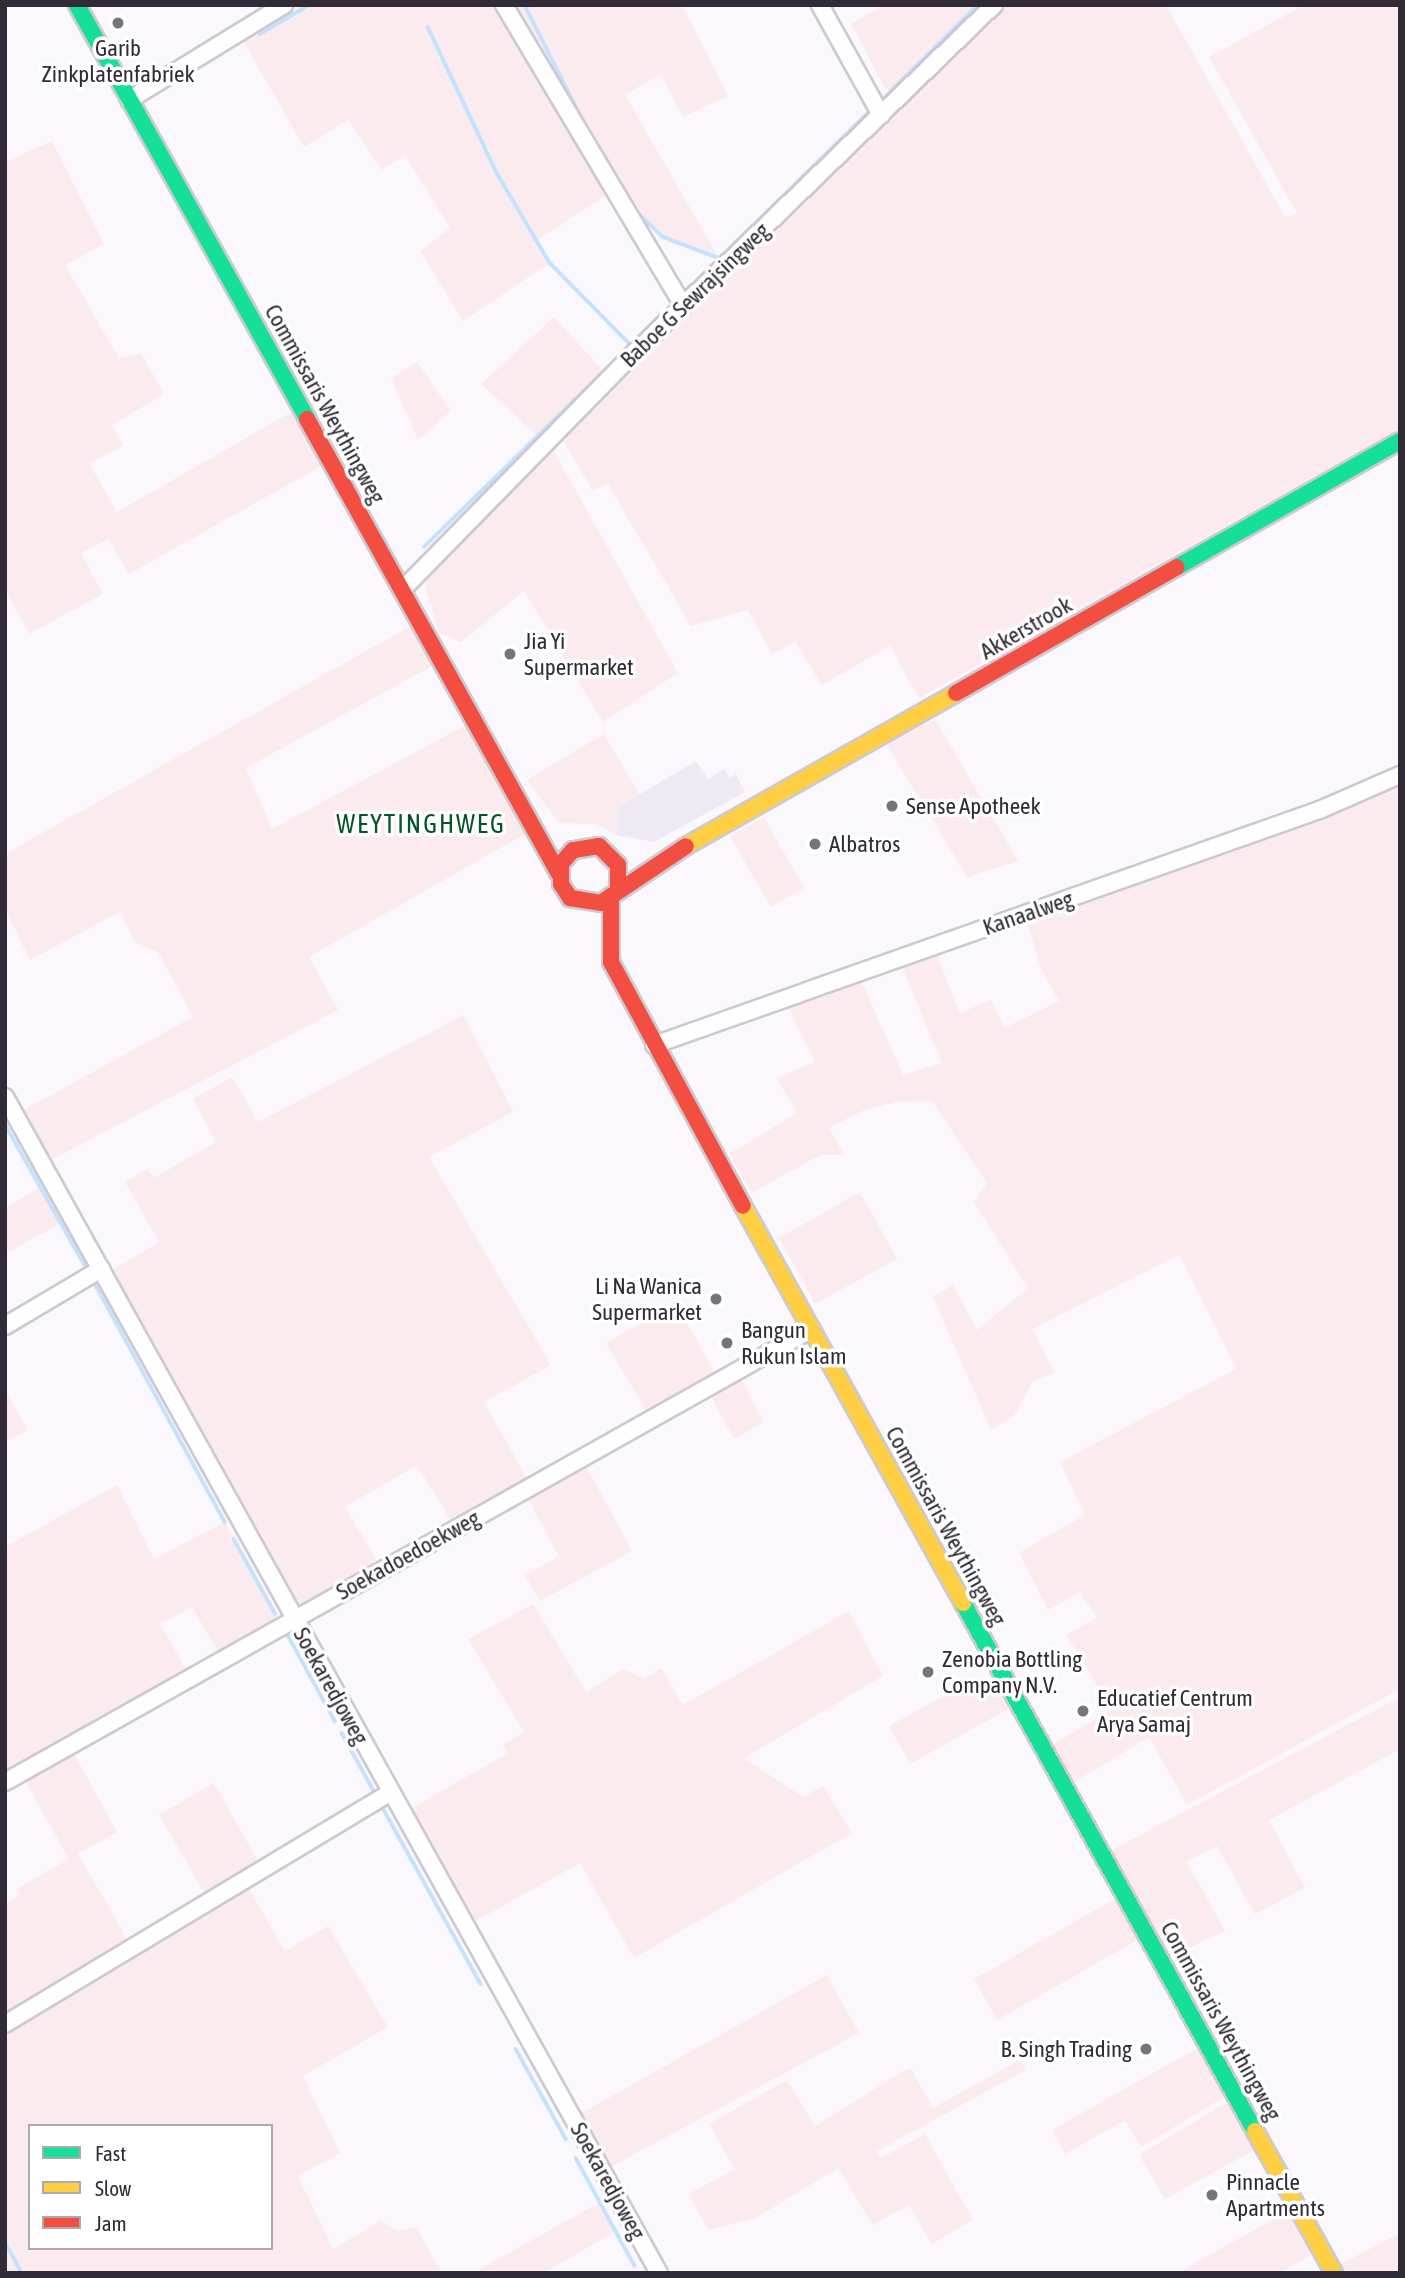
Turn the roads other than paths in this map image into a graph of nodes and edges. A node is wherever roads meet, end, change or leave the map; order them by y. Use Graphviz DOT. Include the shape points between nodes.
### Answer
graph roads {
  1 [pos="77,5"];
  2 [pos="284,5"];
  3 [pos="504,5"];
  4 [pos="820,5"];
  5 [pos="994,5"];
  6 [pos="129,100"];
  7 [pos="881,115"];
  8 [pos="683,305"];
  9 [pos="1400,441"];
  10 [pos="402,590"];
  11 [pos="1400,775"];
  12 [pos="534,825"];
  13 [pos="581,846"];
  14 [pos="609,853"];
  15 [pos="677,857"];
  16 [pos="559,874"];
  17 [pos="614,891"];
  18 [pos="577,903"];
  19 [pos="606,944"];
  20 [pos="654,1045"];
  21 [pos="5,1097"];
  22 [pos="101,1269"];
  23 [pos="5,1326"];
  24 [pos="812,1329"];
  25 [pos="294,1619"];
  26 [pos="5,1782"];
  27 [pos="391,1792"];
  28 [pos="5,2024"];
  29 [pos="659,2273"];
  30 [pos="1334,2273"];
  1 -- 6 [label="main road, Commissaris Weythingweg"];
  2 -- 6 [label="street"];
  3 -- 8 [label="street"];
  4 -- 7 [label="street"];
  5 -- 7 [label="street, Baboe G Sewrajsingweg"];
  6 -- 10 [label="main road, Commissaris Weythingweg"];
  7 -- 8 [label="street, Baboe G Sewrajsingweg"];
  8 -- 10 [label="street, Baboe G Sewrajsingweg"];
  9 -- 15 [label="main road, Akkerstrook"];
  10 -- 12 [label="main road, Commissaris Weythingweg"];
  11 -- 20 [label="street, Kanaalweg" via="1322,809"];
  12 -- 13 [label="main road, Commissaris Weythingweg" via="555,841"];
  12 -- 16 [label="main road, Commissaris Weythingweg"];
  13 -- 14 [label="main road"];
  13 -- 16 [label="main road" via="566,856"];
  14 -- 15 [label="main road" via="639,862"];
  14 -- 17 [label="main road" via="618,865"];
  15 -- 17 [label="main road, Akkerstrook"];
  16 -- 18 [label="main road" via="564,891"];
  17 -- 18 [label="main road"];
  17 -- 19 [label="main road"];
  18 -- 19 [label="main road, Commissaris Weythingweg"];
  19 -- 20 [label="main road, Commissaris Weythingweg"];
  20 -- 24 [label="main road, Commissaris Weythingweg"];
  21 -- 22 [label="street, Soekaredjoweg"];
  22 -- 23 [label="street"];
  22 -- 25 [label="street, Soekaredjoweg"];
  24 -- 25 [label="street, Soekadoedoekweg"];
  24 -- 30 [label="main road, Commissaris Weythingweg"];
  25 -- 26 [label="street, Soekadoedoekweg"];
  25 -- 27 [label="street, Soekaredjoweg"];
  27 -- 28 [label="street"];
  27 -- 29 [label="street, Soekaredjoweg"];
}
